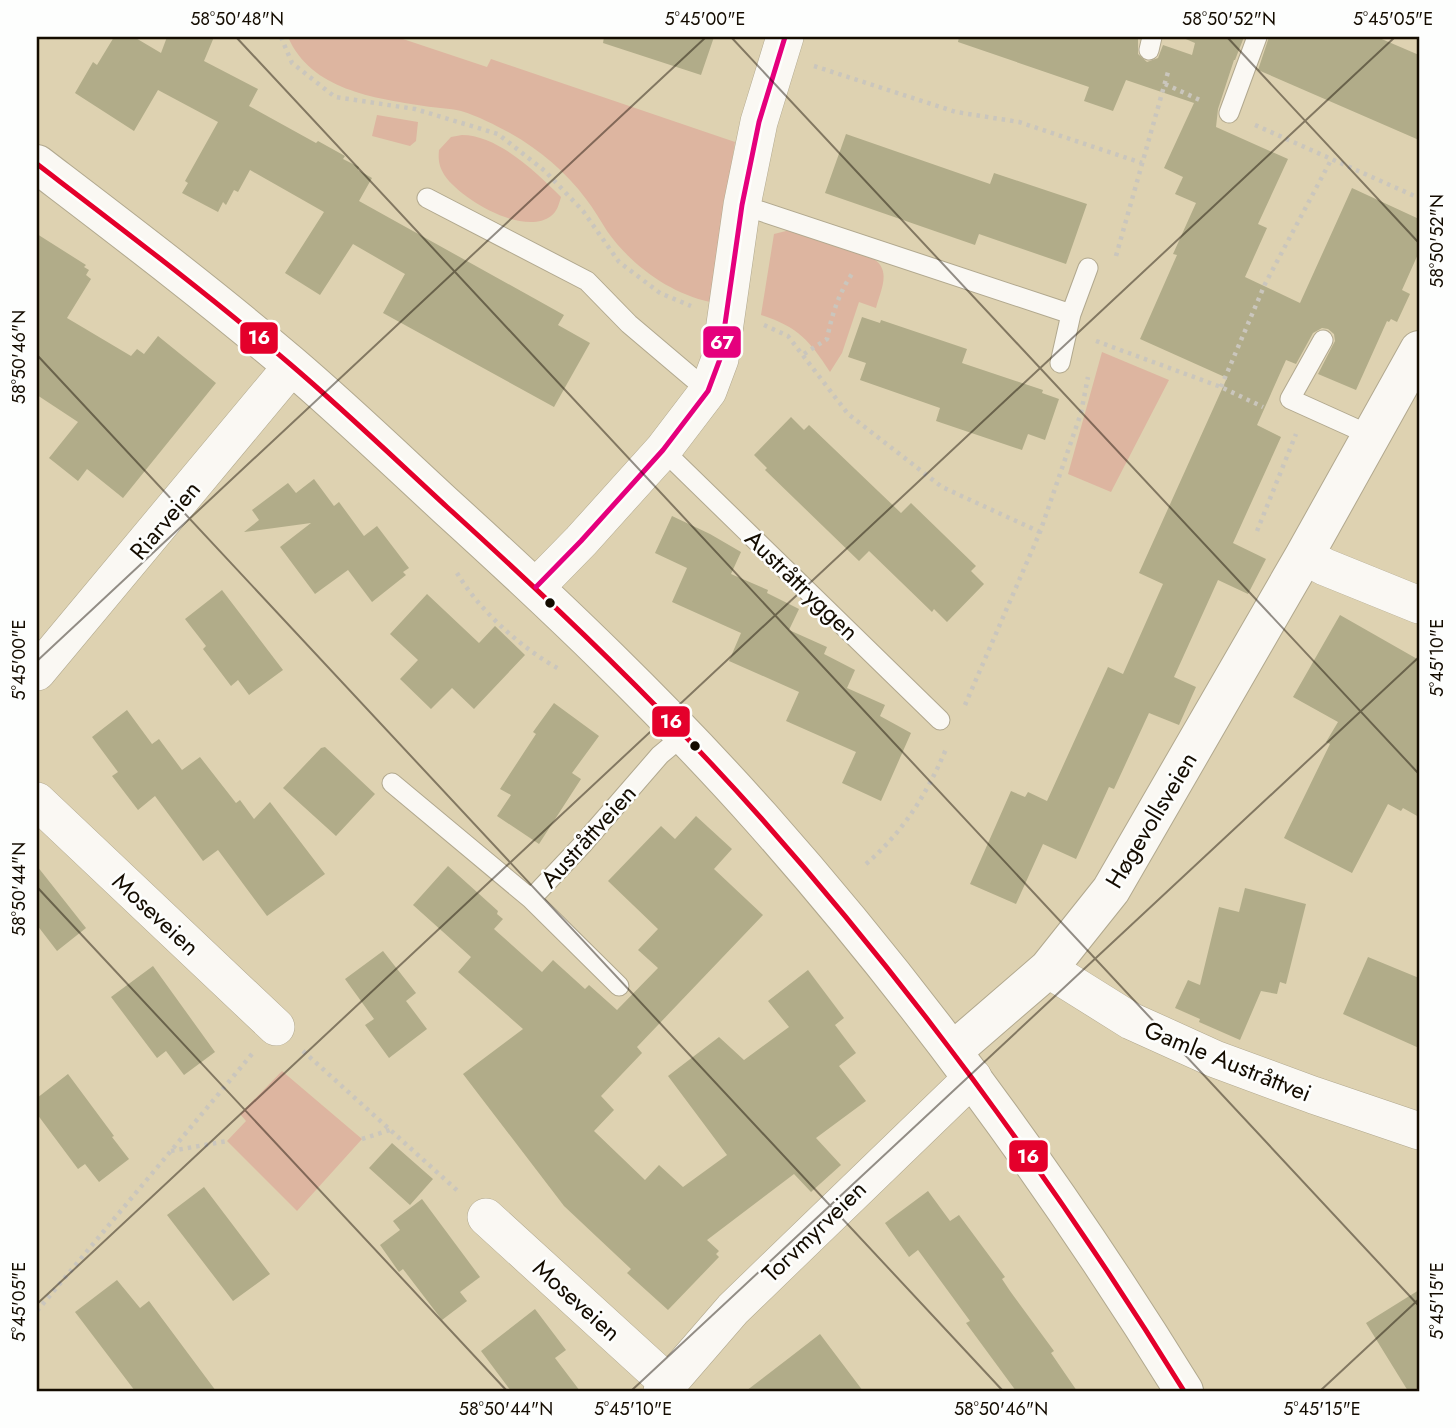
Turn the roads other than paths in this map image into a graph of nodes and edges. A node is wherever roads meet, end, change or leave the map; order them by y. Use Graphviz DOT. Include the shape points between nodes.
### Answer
graph roads {
  1 [pos="1257,37"];
  2 [pos="783,46"];
  3 [pos="1229,114"];
  4 [pos="37,164"];
  5 [pos="427,198"];
  6 [pos="742,205"];
  7 [pos="1088,268"];
  8 [pos="1071,314"];
  9 [pos="1324,340"];
  10 [pos="1419,350"];
  11 [pos="1060,363"];
  12 [pos="292,366"];
  13 [pos="708,391"];
  14 [pos="1372,436"];
  15 [pos="663,450"];
  16 [pos="1304,556"];
  17 [pos="536,587"];
  18 [pos="1419,605"];
  19 [pos="37,672"];
  20 [pos="940,720"];
  21 [pos="684,735"];
  22 [pos="392,783"];
  23 [pos="37,801"];
  24 [pos="531,899"];
  25 [pos="1048,968"];
  26 [pos="619,986"];
  27 [pos="276,1027"];
  28 [pos="963,1064"];
  29 [pos="1419,1130"];
  30 [pos="486,1217"];
  31 [pos="665,1387"];
  32 [pos="1184,1391"];
  1 -- 3 [label="lane"];
  2 -- 6 [label="street" via="759,122"];
  4 -- 12 [label="main road"];
  5 -- 13 [label="lane" via="587,281 629,324"];
  6 -- 8 [label="lane"];
  6 -- 13 [label="street" via="720,359"];
  7 -- 8 [label="lane"];
  8 -- 11 [label="lane"];
  9 -- 14 [label="lane" via="1299,403"];
  10 -- 14 [label="main road, Høgevollsveien"];
  12 -- 17 [label="main road"];
  12 -- 19 [label="street, Riarveien"];
  13 -- 15 [label="street"];
  14 -- 16 [label="main road, Høgevollsveien"];
  15 -- 17 [label="street"];
  15 -- 20 [label="lane, Austråttryggen"];
  16 -- 18 [label="street"];
  16 -- 25 [label="main road, Høgevollsveien" via="1111,890"];
  17 -- 21 [label="main road"];
  21 -- 24 [label="lane, Austråttveien" via="660,755"];
  21 -- 28 [label="main road" via="836,905"];
  22 -- 24 [label="lane, Austråttveien"];
  23 -- 27 [label="street, Moseveien"];
  24 -- 26 [label="lane"];
  25 -- 28 [label="main road, Høgevollsveien"];
  25 -- 29 [label="street, Gamle Austråttvei" via="1131,1021 1215,1059"];
  28 -- 31 [label="street, Torvmyrveien"];
  28 -- 32 [label="main road" via="1072,1218"];
  30 -- 31 [label="street, Moseveien"];
}
